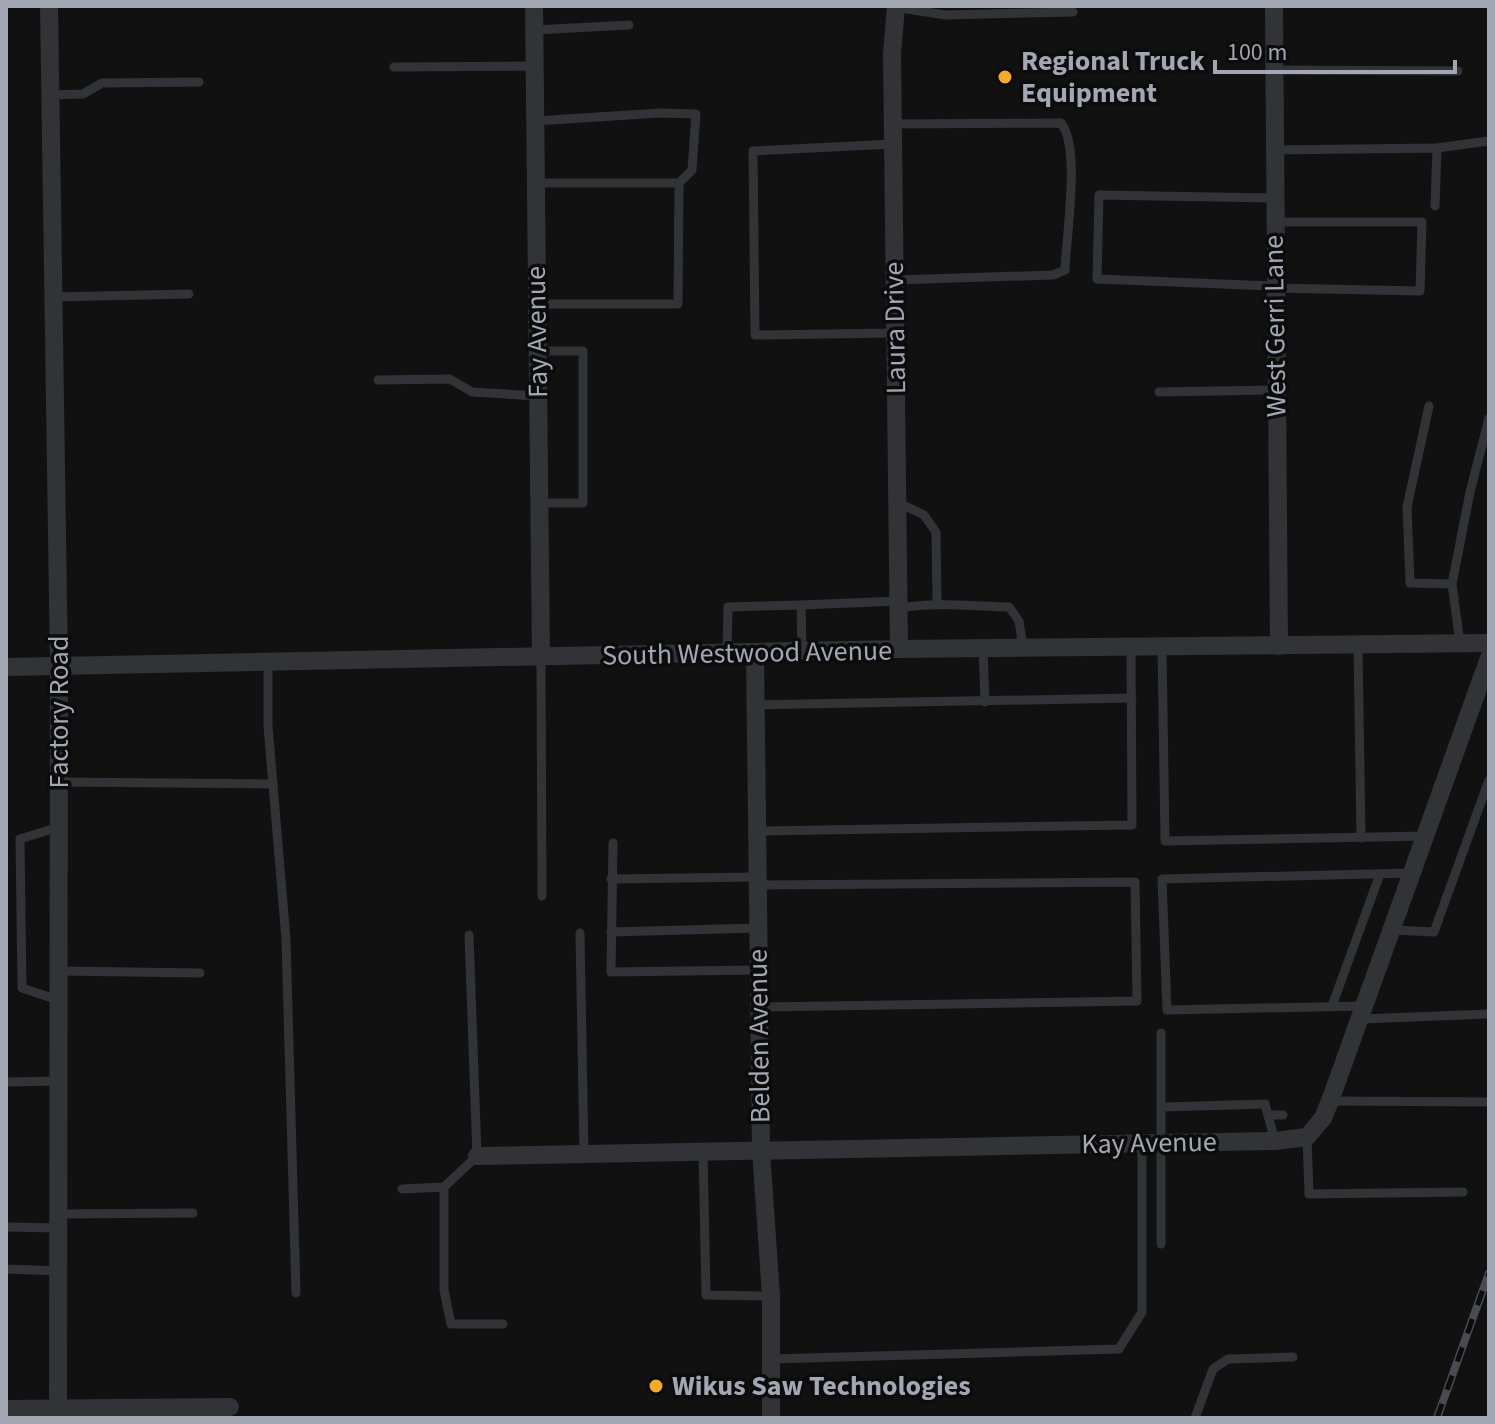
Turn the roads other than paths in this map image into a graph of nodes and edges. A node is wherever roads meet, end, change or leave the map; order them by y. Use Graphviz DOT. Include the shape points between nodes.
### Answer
graph roads {
  1 [pos="49,6"];
  2 [pos="534,6"];
  3 [pos="896,6"];
  4 [pos="1274,6"];
  5 [pos="1073,12"];
  6 [pos="629,25"];
  7 [pos="535,30"];
  8 [pos="535,66"];
  9 [pos="394,67"];
  10 [pos="1274,70"];
  11 [pos="1458,71"];
  12 [pos="199,82"];
  13 [pos="50,95"];
  14 [pos="535,121"];
  15 [pos="893,124"];
  16 [pos="1489,141"];
  17 [pos="893,144"];
  18 [pos="1437,148"];
  19 [pos="1274,150"];
  20 [pos="536,183"];
  21 [pos="679,183"];
  22 [pos="1274,198"];
  23 [pos="1435,206"];
  24 [pos="1273,222"];
  25 [pos="895,280"];
  26 [pos="1274,287"];
  27 [pos="189,294"];
  28 [pos="53,297"];
  29 [pos="536,304"];
  30 [pos="895,333"];
  31 [pos="537,351"];
  32 [pos="378,380"];
  33 [pos="1276,390"];
  34 [pos="1159,392"];
  35 [pos="538,396"];
  36 [pos="1429,406"];
  37 [pos="1489,418"];
  38 [pos="897,502"];
  39 [pos="539,503"];
  40 [pos="1452,584"];
  41 [pos="937,602"];
  42 [pos="801,605"];
  43 [pos="898,605"];
  44 [pos="1460,643"];
  45 [pos="1489,643"];
  46 [pos="1358,645"];
  47 [pos="1279,646"];
  48 [pos="1131,647"];
  49 [pos="1162,647"];
  50 [pos="1023,648"];
  51 [pos="899,649"];
  52 [pos="983,649"];
  53 [pos="802,653"];
  54 [pos="755,654"];
  55 [pos="727,655"];
  56 [pos="541,658"];
  57 [pos="1489,658"];
  58 [pos="268,662"];
  59 [pos="59,666"];
  60 [pos="6,667"];
  61 [pos="1132,698"];
  62 [pos="985,702"];
  63 [pos="755,705"];
  64 [pos="1489,780"];
  65 [pos="59,782"];
  66 [pos="273,784"];
  67 [pos="59,827"];
  68 [pos="757,831"];
  69 [pos="1426,836"];
  70 [pos="1361,838"];
  71 [pos="613,843"];
  72 [pos="1411,873"];
  73 [pos="1380,874"];
  74 [pos="611,879"];
  75 [pos="757,881"];
  76 [pos="542,896"];
  77 [pos="757,928"];
  78 [pos="1393,930"];
  79 [pos="611,932"];
  80 [pos="580,933"];
  81 [pos="469,935"];
  82 [pos="758,970"];
  83 [pos="60,971"];
  84 [pos="200,973"];
  85 [pos="60,1000"];
  86 [pos="1332,1006"];
  87 [pos="759,1007"];
  88 [pos="1362,1012"];
  89 [pos="1489,1014"];
  90 [pos="1161,1033"];
  91 [pos="60,1081"];
  92 [pos="6,1082"];
  93 [pos="1330,1101"];
  94 [pos="1489,1102"];
  95 [pos="1164,1107"];
  96 [pos="1268,1115"];
  97 [pos="1283,1115"];
  98 [pos="1307,1137"];
  99 [pos="1275,1141"];
  100 [pos="1150,1143"];
  101 [pos="761,1150"];
  102 [pos="703,1151"];
  103 [pos="584,1154"];
  104 [pos="477,1156"];
  105 [pos="444,1187"];
  106 [pos="402,1189"];
  107 [pos="1463,1192"];
  108 [pos="193,1213"];
  109 [pos="60,1221"];
  110 [pos="6,1227"];
  111 [pos="1161,1244"];
  112 [pos="6,1269"];
  113 [pos="60,1271"];
  114 [pos="296,1293"];
  115 [pos="771,1296"];
  116 [pos="503,1324"];
  117 [pos="1293,1357"];
  118 [pos="771,1359"];
  119 [pos="230,1407"];
  120 [pos="6,1409"];
  121 [pos="60,1413"];
  122 [pos="771,1418"];
  123 [pos="1195,1418"];
  1 -- 13 [label="street, Factory Road"];
  2 -- 7 [label="street, Fay Avenue"];
  3 -- 5 [label="lane" via="945,15"];
  3 -- 15 [label="street, Laura Drive"];
  4 -- 10 [label="street, West Gerri Lane"];
  6 -- 7 [label="lane"];
  7 -- 8 [label="street, Fay Avenue"];
  8 -- 9 [label="lane"];
  8 -- 14 [label="street, Fay Avenue"];
  10 -- 11 [label="lane"];
  10 -- 19 [label="street, West Gerri Lane"];
  12 -- 13 [label="lane" via="102,83 83,94"];
  13 -- 28 [label="street, Factory Road"];
  14 -- 20 [label="street, Fay Avenue"];
  14 -- 21 [label="lane" via="696,114 692,170"];
  15 -- 17 [label="street, Laura Drive"];
  15 -- 25 [label="lane" via="1061,123 1069,132 1071,156 1065,270 1053,275"];
  16 -- 18 [label="lane"];
  17 -- 25 [label="street, Laura Drive"];
  17 -- 30 [label="lane" via="753,151 753,166 755,335"];
  18 -- 19 [label="lane"];
  18 -- 23 [label="lane"];
  19 -- 22 [label="street, West Gerri Lane"];
  20 -- 21 [label="lane"];
  20 -- 29 [label="street, Fay Avenue"];
  21 -- 29 [label="lane" via="678,304"];
  22 -- 24 [label="street, West Gerri Lane"];
  22 -- 26 [label="lane" via="1099,195 1097,279"];
  24 -- 26 [label="street, West Gerri Lane"];
  24 -- 26 [label="lane" via="1422,222 1420,291"];
  25 -- 30 [label="street, Laura Drive"];
  26 -- 33 [label="street, West Gerri Lane"];
  27 -- 28 [label="lane"];
  28 -- 59 [label="street, Factory Road"];
  29 -- 31 [label="street, Fay Avenue"];
  30 -- 38 [label="street, Laura Drive"];
  31 -- 35 [label="street, Fay Avenue"];
  31 -- 39 [label="lane" via="583,351 583,503"];
  32 -- 35 [label="lane" via="450,379 472,392"];
  33 -- 34 [label="lane"];
  33 -- 47 [label="street, West Gerri Lane"];
  35 -- 39 [label="street, Fay Avenue"];
  36 -- 40 [label="lane" via="1407,507 1410,583"];
  37 -- 40 [label="lane"];
  38 -- 41 [label="lane" via="924,515 936,532"];
  38 -- 43 [label="street, Laura Drive"];
  39 -- 56 [label="street, Fay Avenue"];
  40 -- 44 [label="lane"];
  41 -- 43 [label="lane"];
  41 -- 50 [label="lane" via="1009,607 1019,621"];
  42 -- 43 [label="lane"];
  42 -- 53 [label="lane"];
  42 -- 55 [label="lane" via="728,607"];
  43 -- 51 [label="street, Laura Drive"];
  44 -- 45 [label="street, South Westwood Avenue"];
  44 -- 46 [label="street, South Westwood Avenue"];
  46 -- 47 [label="street, South Westwood Avenue"];
  46 -- 70 [label="lane"];
  47 -- 49 [label="street, South Westwood Avenue"];
  48 -- 49 [label="street, South Westwood Avenue"];
  48 -- 50 [label="street, South Westwood Avenue"];
  48 -- 61 [label="lane"];
  49 -- 70 [label="lane" via="1165,841"];
  50 -- 52 [label="street, South Westwood Avenue"];
  51 -- 52 [label="street, South Westwood Avenue"];
  51 -- 53 [label="street, South Westwood Avenue"];
  52 -- 62 [label="lane"];
  53 -- 54 [label="street, South Westwood Avenue"];
  54 -- 55 [label="street, South Westwood Avenue"];
  54 -- 63 [label="street, Belden Avenue"];
  55 -- 56 [label="street, South Westwood Avenue"];
  56 -- 58 [label="street, South Westwood Avenue"];
  56 -- 76 [label="lane"];
  57 -- 69 [label="street"];
  58 -- 59 [label="street, South Westwood Avenue"];
  58 -- 66 [label="lane"];
  59 -- 60 [label="street, South Westwood Avenue"];
  59 -- 65 [label="street, Factory Road"];
  61 -- 62 [label="lane"];
  61 -- 68 [label="lane" via="1132,825"];
  62 -- 63 [label="lane"];
  63 -- 68 [label="street, Belden Avenue"];
  64 -- 78 [label="lane" via="1434,932"];
  65 -- 66 [label="lane"];
  65 -- 67 [label="street, Factory Road"];
  66 -- 114 [label="lane" via="286,939"];
  67 -- 83 [label="street, Factory Road"];
  67 -- 85 [label="lane" via="20,839 22,988"];
  68 -- 75 [label="street, Belden Avenue"];
  69 -- 70 [label="lane"];
  69 -- 72 [label="street"];
  71 -- 74 [label="lane"];
  72 -- 73 [label="lane"];
  72 -- 78 [label="street"];
  73 -- 86 [label="lane"];
  73 -- 86 [label="lane" via="1162,879 1167,1010"];
  74 -- 75 [label="lane"];
  74 -- 79 [label="lane"];
  75 -- 77 [label="street, Belden Avenue"];
  75 -- 87 [label="lane" via="1135,882 1137,1001"];
  77 -- 79 [label="lane"];
  77 -- 82 [label="street, Belden Avenue"];
  78 -- 88 [label="street"];
  79 -- 82 [label="lane" via="611,972"];
  80 -- 103 [label="lane"];
  81 -- 104 [label="lane"];
  82 -- 87 [label="street, Belden Avenue"];
  83 -- 84 [label="lane"];
  83 -- 85 [label="street, Factory Road"];
  85 -- 91 [label="street, Factory Road"];
  86 -- 88 [label="lane"];
  87 -- 101 [label="street, Belden Avenue"];
  88 -- 89 [label="lane"];
  88 -- 93 [label="street"];
  90 -- 95 [label="lane"];
  91 -- 92 [label="lane"];
  91 -- 109 [label="street, Factory Road"];
  93 -- 94 [label="lane"];
  93 -- 98 [label="street"];
  95 -- 96 [label="lane" via="1265,1104"];
  95 -- 100 [label="lane"];
  96 -- 97 [label="lane"];
  96 -- 99 [label="lane"];
  98 -- 99 [label="street, Kay Avenue"];
  98 -- 107 [label="lane" via="1309,1194"];
  99 -- 100 [label="street, Kay Avenue"];
  100 -- 101 [label="street, Kay Avenue"];
  100 -- 111 [label="lane"];
  100 -- 118 [label="lane" via="1142,1312 1119,1349"];
  101 -- 102 [label="street, Kay Avenue"];
  101 -- 115 [label="street, Belden Avenue"];
  102 -- 103 [label="street, Kay Avenue"];
  102 -- 115 [label="lane" via="706,1295"];
  103 -- 104 [label="street, Kay Avenue"];
  104 -- 105 [label="lane"];
  105 -- 106 [label="lane"];
  105 -- 116 [label="lane" via="444,1290 451,1324"];
  108 -- 109 [label="lane"];
  109 -- 110 [label="lane"];
  109 -- 113 [label="street, Factory Road"];
  112 -- 113 [label="lane"];
  113 -- 121 [label="street, Factory Road"];
  115 -- 118 [label="street, Belden Avenue"];
  117 -- 123 [label="lane" via="1228,1359 1213,1369"];
  118 -- 122 [label="street, Belden Avenue"];
  119 -- 121 [label="street"];
  120 -- 121 [label="street"];
}
